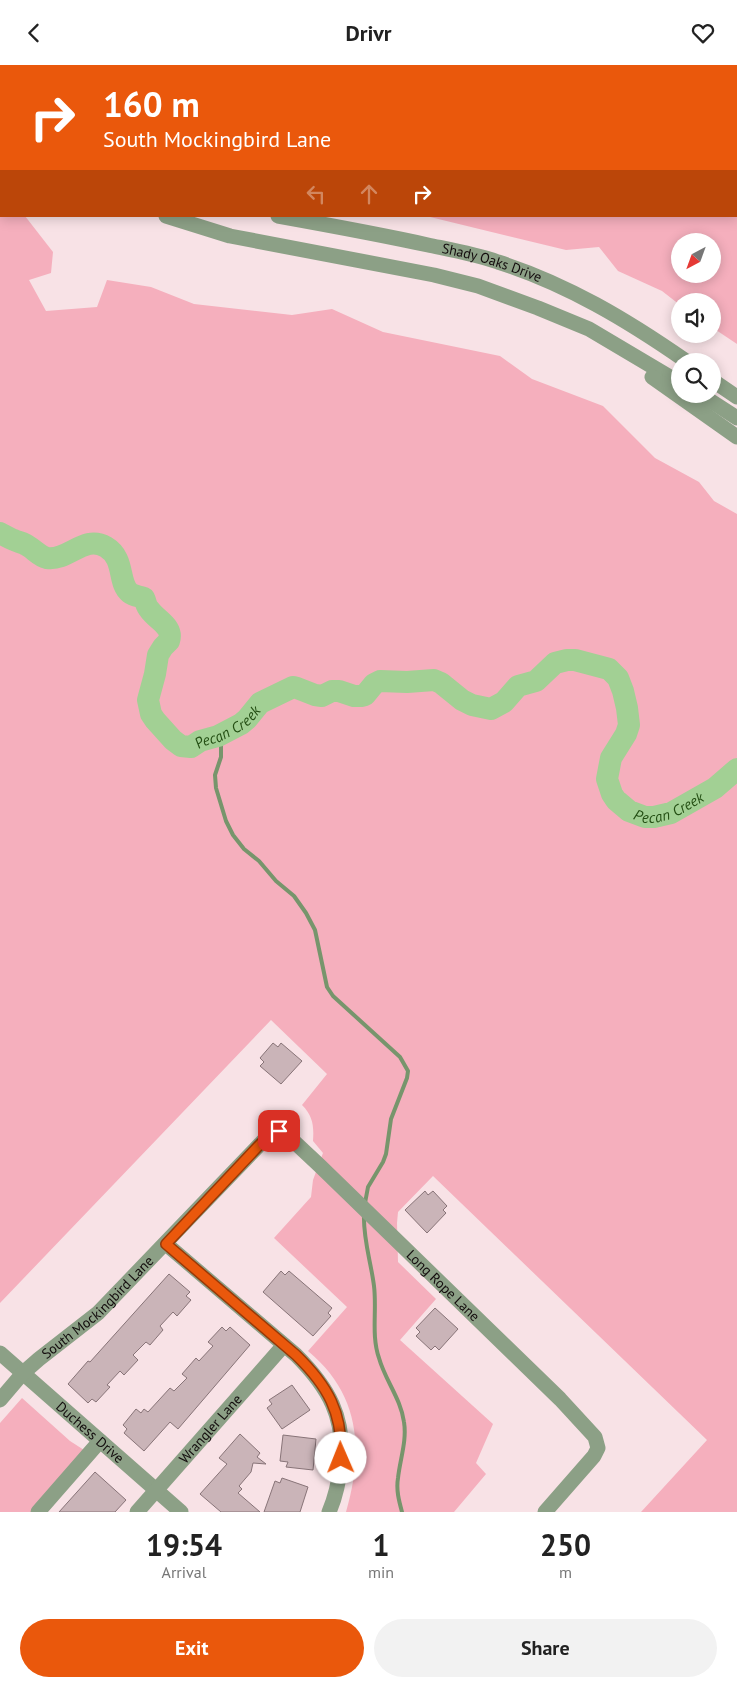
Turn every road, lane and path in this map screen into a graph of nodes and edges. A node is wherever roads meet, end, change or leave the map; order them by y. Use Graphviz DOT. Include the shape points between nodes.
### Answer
graph roads {
  1 [pos="169,217"];
  2 [pos="283,217"];
  3 [pos="553,315"];
  4 [pos="674,353"];
  5 [pos="671,378"];
  6 [pos="721,386"];
  7 [pos="737,397"];
  8 [pos="714,403"];
  9 [pos="737,418"];
  10 [pos="737,437"];
  11 [pos="279,1131"];
  12 [pos="166,1244"];
  13 [pos="284,1345"];
  14 [pos="0,1353"];
  15 [pos="23,1373"];
  16 [pos="0,1400"];
  17 [pos="100,1441"];
  18 [pos="156,1490"];
  19 [pos="38,1512"];
  20 [pos="137,1512"];
  21 [pos="181,1512"];
  22 [pos="330,1512"];
  23 [pos="545,1512"];
  1 -- 3 [label="street, Shady Oaks Drive" via="230,236 463,282"];
  2 -- 4 [label="street, Shady Oaks Drive" via="455,250 499,262 568,289 621,318"];
  3 -- 5 [label="street, Shady Oaks Drive" via="589,329"];
  3 -- 10 [label="street, Shady Oaks Drive" via="640,369"];
  6 -- 7 [label="street"];
  8 -- 9 [label="street"];
  11 -- 12 [label="street, South Mockingbird Lane" via="266,1138"];
  11 -- 23 [label="street, Long Rope Lane" via="288,1135 319,1165 595,1437 598,1448 594,1457"];
  12 -- 13 [label="street"];
  12 -- 15 [label="street, South Mockingbird Lane" via="98,1313"];
  13 -- 18 [label="street, Wrangler Lane"];
  13 -- 22 [label="street" via="315,1376 336,1409 342,1441 340,1476"];
  14 -- 15 [label="street, Duchess Drive"];
  15 -- 16 [label="street, South Mockingbird Lane"];
  15 -- 17 [label="street, Duchess Drive"];
  17 -- 18 [label="street, Duchess Drive"];
  17 -- 19 [label="street"];
  18 -- 20 [label="street, Wrangler Lane"];
  18 -- 21 [label="street, Duchess Drive"];
}
